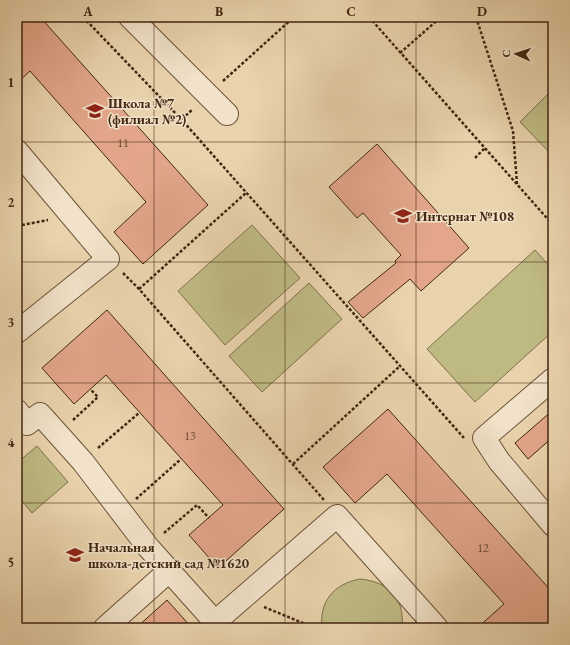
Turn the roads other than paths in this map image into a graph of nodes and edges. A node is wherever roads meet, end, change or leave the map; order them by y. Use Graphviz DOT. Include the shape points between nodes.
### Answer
graph roads {
  1 [pos="130,17"];
  2 [pos="227,114"];
  3 [pos="17,151"];
  4 [pos="17,332"];
  5 [pos="553,379"];
  6 [pos="17,411"];
  7 [pos="553,525"];
  8 [pos="170,570"];
  9 [pos="218,625"];
  10 [pos="105,628"];
  11 [pos="437,628"];
  1 -- 2 [label="lane"];
  3 -- 4 [label="lane" via="108,259"];
  5 -- 7 [label="lane" via="484,438 499,461"];
  6 -- 8 [label="lane" via="27,424 40,414 83,462 148,547"];
  8 -- 9 [label="lane"];
  8 -- 10 [label="lane"];
  9 -- 11 [label="lane" via="243,598 337,516"];
}
